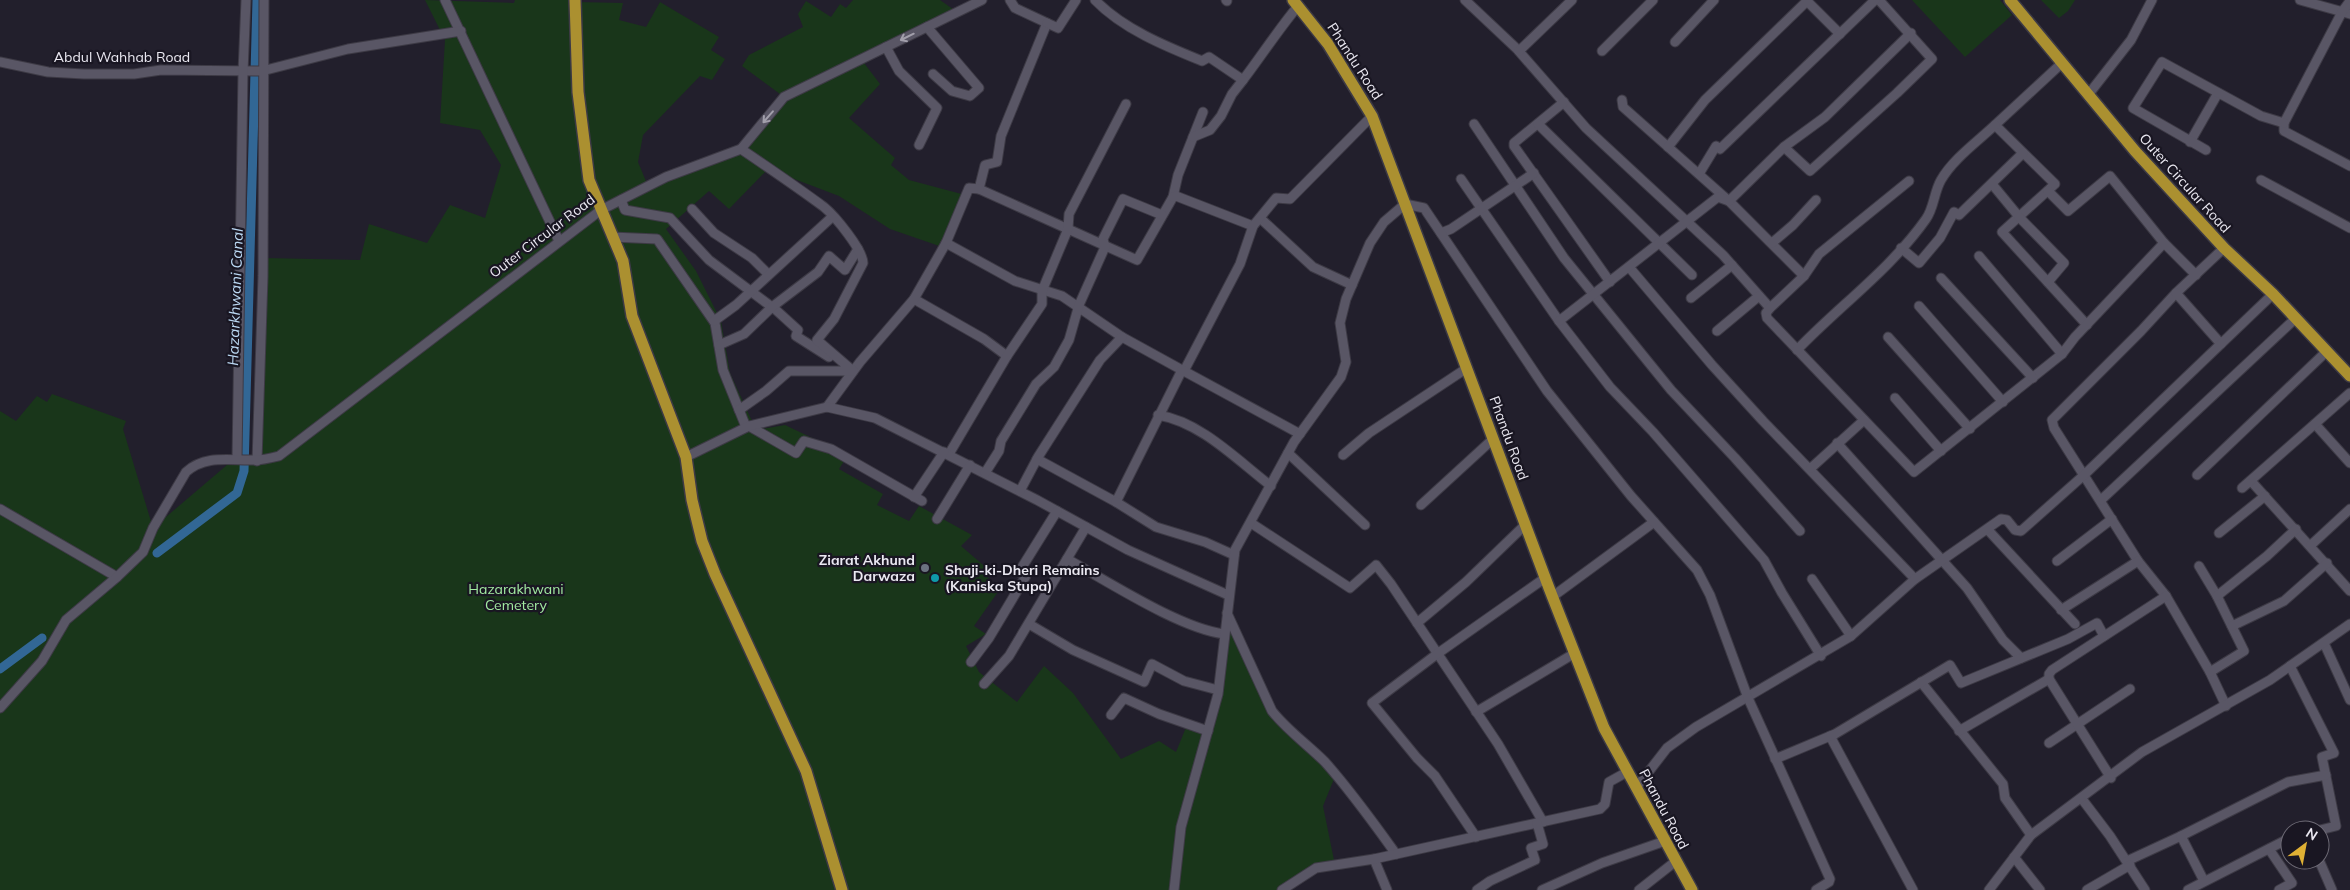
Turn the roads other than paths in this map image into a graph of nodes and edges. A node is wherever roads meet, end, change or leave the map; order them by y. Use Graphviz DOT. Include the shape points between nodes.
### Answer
graph roads {
  1 [pos="246,0"];
  2 [pos="264,0"];
  3 [pos="444,0"];
  4 [pos="575,0"];
  5 [pos="982,0"];
  6 [pos="1010,0"];
  7 [pos="1076,0"];
  8 [pos="1095,0"];
  9 [pos="1465,0"];
  10 [pos="1572,0"];
  11 [pos="1653,0"];
  12 [pos="1714,0"];
  13 [pos="1875,0"];
  14 [pos="1880,0"];
  15 [pos="2010,0"];
  16 [pos="2152,0"];
  17 [pos="2300,0"];
  18 [pos="2350,1"];
  19 [pos="1296,3"];
  20 [pos="2346,13"];
  21 [pos="1047,23"];
  22 [pos="927,27"];
  23 [pos="461,31"];
  24 [pos="1911,33"];
  25 [pos="1840,34"];
  26 [pos="1675,42"];
  27 [pos="886,47"];
  28 [pos="1519,51"];
  29 [pos="1602,51"];
  30 [pos="0,62"];
  31 [pos="2062,63"];
  32 [pos="262,71"];
  33 [pos="244,72"];
  34 [pos="933,74"];
  35 [pos="1243,80"];
  36 [pos="2218,93"];
  37 [pos="2088,94"];
  38 [pos="1622,100"];
  39 [pos="1564,102"];
  40 [pos="1126,104"];
  41 [pos="1203,112"];
  42 [pos="1372,116"];
  43 [pos="2284,123"];
  44 [pos="1474,124"];
  45 [pos="1538,124"];
  46 [pos="1995,125"];
  47 [pos="1193,137"];
  48 [pos="2190,142"];
  49 [pos="918,145"];
  50 [pos="1668,147"];
  51 [pos="1784,147"];
  52 [pos="741,149"];
  53 [pos="2206,150"];
  54 [pos="2023,153"];
  55 [pos="2350,166"];
  56 [pos="1534,173"];
  57 [pos="1699,174"];
  58 [pos="1461,179"];
  59 [pos="1909,180"];
  60 [pos="2261,180"];
  61 [pos="1516,184"];
  62 [pos="1992,184"];
  63 [pos="979,189"];
  64 [pos="2048,191"];
  65 [pos="1173,196"];
  66 [pos="621,200"];
  67 [pos="1816,200"];
  68 [pos="1729,201"];
  69 [pos="1405,204"];
  70 [pos="1481,208"];
  71 [pos="692,209"];
  72 [pos="601,210"];
  73 [pos="1162,215"];
  74 [pos="832,217"];
  75 [pos="2019,217"];
  76 [pos="1260,218"];
  77 [pos="1687,221"];
  78 [pos="1253,226"];
  79 [pos="2350,228"];
  80 [pos="1068,229"];
  81 [pos="1442,233"];
  82 [pos="612,237"];
  83 [pos="559,241"];
  84 [pos="946,243"];
  85 [pos="1659,243"];
  86 [pos="2164,243"];
  87 [pos="1772,244"];
  88 [pos="1105,247"];
  89 [pos="1901,248"];
  90 [pos="2224,248"];
  91 [pos="858,249"];
  92 [pos="1979,256"];
  93 [pos="1732,265"];
  94 [pos="1629,267"];
  95 [pos="768,274"];
  96 [pos="1692,275"];
  97 [pos="2196,275"];
  98 [pos="1804,276"];
  99 [pos="1941,278"];
  100 [pos="1610,282"];
  101 [pos="2048,282"];
  102 [pos="1352,285"];
  103 [pos="750,291"];
  104 [pos="1042,291"];
  105 [pos="2176,293"];
  106 [pos="1595,294"];
  107 [pos="2274,294"];
  108 [pos="1759,296"];
  109 [pos="1691,298"];
  110 [pos="914,299"];
  111 [pos="1919,306"];
  112 [pos="772,307"];
  113 [pos="1078,307"];
  114 [pos="1770,308"];
  115 [pos="2296,318"];
  116 [pos="714,321"];
  117 [pos="1559,321"];
  118 [pos="2087,325"];
  119 [pos="1717,331"];
  120 [pos="1122,337"];
  121 [pos="1888,337"];
  122 [pos="2221,344"];
  123 [pos="719,345"];
  124 [pos="1797,350"];
  125 [pos="2327,351"];
  126 [pos="2062,354"];
  127 [pos="1007,356"];
  128 [pos="1467,368"];
  129 [pos="1183,370"];
  130 [pos="853,371"];
  131 [pos="2350,376"];
  132 [pos="2032,378"];
  133 [pos="2350,393"];
  134 [pos="1895,398"];
  135 [pos="2003,402"];
  136 [pos="828,407"];
  137 [pos="739,410"];
  138 [pos="1158,415"];
  139 [pos="1864,420"];
  140 [pos="2314,424"];
  141 [pos="747,426"];
  142 [pos="1970,429"];
  143 [pos="1300,434"];
  144 [pos="1493,439"];
  145 [pos="1837,443"];
  146 [pos="1942,451"];
  147 [pos="946,453"];
  148 [pos="1288,453"];
  149 [pos="1343,455"];
  150 [pos="686,457"];
  151 [pos="237,459"];
  152 [pos="1037,459"];
  153 [pos="257,461"];
  154 [pos="2350,464"];
  155 [pos="970,465"];
  156 [pos="1811,468"];
  157 [pos="985,473"];
  158 [pos="2084,474"];
  159 [pos="2197,474"];
  160 [pos="2251,481"];
  161 [pos="1271,486"];
  162 [pos="2242,488"];
  163 [pos="1020,491"];
  164 [pos="2264,496"];
  165 [pos="2100,500"];
  166 [pos="1116,502"];
  167 [pos="1421,505"];
  168 [pos="0,509"];
  169 [pos="1057,511"];
  170 [pos="2348,514"];
  171 [pos="937,519"];
  172 [pos="2112,520"];
  173 [pos="1654,522"];
  174 [pos="1251,523"];
  175 [pos="1365,525"];
  176 [pos="1525,525"];
  177 [pos="1086,527"];
  178 [pos="2296,529"];
  179 [pos="1988,530"];
  180 [pos="1800,531"];
  181 [pos="2220,533"];
  182 [pos="2311,546"];
  183 [pos="1234,556"];
  184 [pos="1067,560"];
  185 [pos="1942,561"];
  186 [pos="2057,561"];
  187 [pos="2138,561"];
  188 [pos="2326,563"];
  189 [pos="2199,566"];
  190 [pos="117,577"];
  191 [pos="1545,578"];
  192 [pos="1812,579"];
  193 [pos="1915,579"];
  194 [pos="2350,591"];
  195 [pos="1228,595"];
  196 [pos="2166,596"];
  197 [pos="2217,596"];
  198 [pos="1552,597"];
  199 [pos="2062,610"];
  200 [pos="1226,613"];
  201 [pos="1417,623"];
  202 [pos="1029,624"];
  203 [pos="2075,624"];
  204 [pos="2350,624"];
  205 [pos="2232,626"];
  206 [pos="1224,634"];
  207 [pos="1851,636"];
  208 [pos="2104,636"];
  209 [pos="2324,643"];
  210 [pos="1575,653"];
  211 [pos="1437,654"];
  212 [pos="1821,656"];
  213 [pos="2021,658"];
  214 [pos="971,662"];
  215 [pos="2290,666"];
  216 [pos="2210,672"];
  217 [pos="2049,679"];
  218 [pos="1921,682"];
  219 [pos="984,684"];
  220 [pos="2130,689"];
  221 [pos="1218,690"];
  222 [pos="1748,698"];
  223 [pos="2350,700"];
  224 [pos="2226,706"];
  225 [pos="0,708"];
  226 [pos="1476,712"];
  227 [pos="1111,715"];
  228 [pos="2077,725"];
  229 [pos="1208,731"];
  230 [pos="1959,731"];
  231 [pos="1830,736"];
  232 [pos="2049,743"];
  233 [pos="1775,759"];
  234 [pos="1627,772"];
  235 [pos="2326,775"];
  236 [pos="2111,778"];
  237 [pos="1636,788"];
  238 [pos="2082,799"];
  239 [pos="1540,823"];
  240 [pos="2330,828"];
  241 [pos="2031,835"];
  242 [pos="1476,836"];
  243 [pos="2181,836"];
  244 [pos="1665,841"];
  245 [pos="2280,843"];
  246 [pos="2269,849"];
  247 [pos="1396,854"];
  248 [pos="2014,857"];
  249 [pos="1374,859"];
  250 [pos="1676,861"];
  251 [pos="2128,863"];
  252 [pos="2323,870"];
  253 [pos="2204,881"];
  254 [pos="842,890"];
  255 [pos="1174,890"];
  256 [pos="1282,890"];
  257 [pos="1387,890"];
  258 [pos="1476,890"];
  259 [pos="1542,890"];
  260 [pos="1638,890"];
  261 [pos="1692,890"];
  262 [pos="1816,890"];
  263 [pos="1913,890"];
  264 [pos="1989,890"];
  265 [pos="2040,890"];
  266 [pos="2087,890"];
  267 [pos="2145,890"];
  268 [pos="2188,890"];
  269 [pos="2279,890"];
  270 [pos="2332,890"];
  1 -- 33 [label="street"];
  2 -- 32 [label="street"];
  3 -- 23 [label="street"];
  4 -- 72 [label="main road" via="578,92 589,180"];
  5 -- 22 [label="street, Outer Circular Road"];
  6 -- 21 [label="street" via="1015,8"];
  7 -- 21 [label="street" via="1058,28"];
  8 -- 35 [label="street" via="1153,40 1202,61 1209,57"];
  9 -- 28 [label="street"];
  10 -- 28 [label="street"];
  11 -- 29 [label="street"];
  12 -- 26 [label="street"];
  13 -- 25 [label="street"];
  14 -- 24 [label="street"];
  15 -- 31 [label="main road, Outer Circular Road"];
  16 -- 37 [label="street" via="2131,40"];
  17 -- 20 [label="street"];
  18 -- 20 [label="street"];
  19 -- 35 [label="street" via="1266,51"];
  19 -- 42 [label="main road, Phandu Road" via="1328,44"];
  20 -- 43 [label="street"];
  21 -- 63 [label="street" via="1000,136 997,162 986,165"];
  22 -- 27 [label="street, Outer Circular Road, one-way"];
  22 -- 34 [label="street" via="979,88 970,96 952,91"];
  23 -- 32 [label="street, Abdul Wahhab Road" via="348,49"];
  23 -- 83 [label="street"];
  24 -- 51 [label="street" via="1825,117"];
  24 -- 51 [label="street" via="1932,59 1897,93 1810,171"];
  25 -- 50 [label="street" via="1807,1 1705,100"];
  25 -- 57 [label="street" via="1720,149 1716,146"];
  27 -- 49 [label="street" via="899,71 937,108"];
  27 -- 52 [label="street, Outer Circular Road, one-way" via="784,97"];
  28 -- 39 [label="street"];
  30 -- 33 [label="street, Abdul Wahhab Road" via="48,72 84,74 134,74 161,70"];
  31 -- 37 [label="main road, Outer Circular Road"];
  31 -- 46 [label="street"];
  32 -- 33 [label="street, Abdul Wahhab Road"];
  32 -- 153 [label="street" via="263,286"];
  33 -- 151 [label="street"];
  35 -- 47 [label="street" via="1210,130"];
  36 -- 43 [label="street" via="2261,116"];
  36 -- 48 [label="street"];
  36 -- 48 [label="street" via="2162,62 2133,108"];
  37 -- 90 [label="main road, Outer Circular Road" via="2135,151"];
  38 -- 50 [label="street" via="1623,107"];
  39 -- 45 [label="street"];
  39 -- 77 [label="street" via="1586,128"];
  40 -- 80 [label="street" via="1069,214"];
  41 -- 47 [label="street"];
  42 -- 69 [label="main road, Phandu Road"];
  42 -- 76 [label="street" via="1290,199 1276,198"];
  43 -- 55 [label="street" via="2284,131"];
  44 -- 61 [label="street"];
  45 -- 56 [label="street" via="1514,143"];
  45 -- 85 [label="street"];
  46 -- 54 [label="street"];
  46 -- 89 [label="street" via="1941,180 1927,218"];
  47 -- 65 [label="street"];
  48 -- 53 [label="street"];
  50 -- 57 [label="street"];
  51 -- 68 [label="street"];
  52 -- 66 [label="street, Outer Circular Road" via="666,177"];
  52 -- 74 [label="street" via="826,209"];
  54 -- 62 [label="street"];
  54 -- 64 [label="street" via="2056,184"];
  56 -- 61 [label="street"];
  56 -- 100 [label="street"];
  57 -- 68 [label="street"];
  58 -- 70 [label="street"];
  59 -- 98 [label="street" via="1819,254"];
  60 -- 79 [label="street"];
  61 -- 70 [label="street"];
  61 -- 106 [label="street" via="1564,258"];
  62 -- 75 [label="street"];
  62 -- 89 [label="street" via="1959,215 1954,212 1940,238 1919,263"];
  63 -- 80 [label="street"];
  63 -- 84 [label="street" via="969,188"];
  64 -- 75 [label="street"];
  64 -- 86 [label="street" via="2068,211 2110,176"];
  65 -- 73 [label="street"];
  65 -- 78 [label="street"];
  66 -- 72 [label="street, Outer Circular Road"];
  66 -- 103 [label="street" via="625,210 670,218 709,260"];
  67 -- 87 [label="street"];
  68 -- 77 [label="street" via="1718,197"];
  68 -- 87 [label="street"];
  69 -- 81 [label="street" via="1424,208"];
  69 -- 102 [label="street" via="1384,222"];
  69 -- 128 [label="main road, Phandu Road"];
  70 -- 81 [label="street"];
  70 -- 117 [label="street"];
  71 -- 95 [label="street" via="714,233 752,258"];
  72 -- 82 [label="main road"];
  72 -- 83 [label="street, Outer Circular Road"];
  73 -- 88 [label="street" via="1137,260"];
  73 -- 88 [label="street" via="1123,199 1103,239"];
  74 -- 91 [label="street"];
  74 -- 95 [label="street"];
  75 -- 101 [label="street" via="2064,263"];
  75 -- 101 [label="street" via="2002,232"];
  76 -- 78 [label="street"];
  76 -- 102 [label="street" via="1313,267"];
  77 -- 85 [label="street"];
  77 -- 93 [label="street"];
  78 -- 129 [label="street" via="1240,264"];
  80 -- 88 [label="street"];
  80 -- 104 [label="street"];
  81 -- 173 [label="street" via="1547,391"];
  82 -- 116 [label="street" via="658,239"];
  82 -- 150 [label="main road" via="623,261 632,316"];
  83 -- 153 [label="street, Outer Circular Road" via="279,456"];
  84 -- 104 [label="street" via="1015,281"];
  84 -- 110 [label="street"];
  85 -- 94 [label="street"];
  85 -- 96 [label="street"];
  86 -- 97 [label="street"];
  86 -- 118 [label="street"];
  87 -- 98 [label="street"];
  88 -- 113 [label="street"];
  89 -- 124 [label="street" via="1856,296"];
  90 -- 97 [label="street"];
  90 -- 107 [label="main road, Outer Circular Road"];
  91 -- 112 [label="street" via="845,270 829,256 818,272"];
  91 -- 130 [label="street" via="863,263 853,286 817,340"];
  92 -- 126 [label="street"];
  93 -- 108 [label="street"];
  93 -- 109 [label="street"];
  94 -- 100 [label="street"];
  94 -- 156 [label="street" via="1712,365"];
  95 -- 103 [label="street"];
  97 -- 105 [label="street"];
  98 -- 114 [label="street"];
  99 -- 132 [label="street"];
  100 -- 106 [label="street"];
  101 -- 118 [label="street"];
  102 -- 143 [label="street" via="1340,323 1346,362 1341,377"];
  103 -- 112 [label="street"];
  103 -- 116 [label="street"];
  104 -- 113 [label="street" via="1062,296"];
  104 -- 127 [label="street" via="1042,304"];
  105 -- 122 [label="street"];
  105 -- 158 [label="street" via="2052,420"];
  106 -- 117 [label="street"];
  106 -- 180 [label="street" via="1671,390"];
  107 -- 115 [label="main road, Outer Circular Road"];
  107 -- 122 [label="street"];
  108 -- 114 [label="street"];
  108 -- 119 [label="street"];
  110 -- 127 [label="street"];
  110 -- 130 [label="street"];
  111 -- 135 [label="street"];
  112 -- 123 [label="street" via="744,334"];
  112 -- 130 [label="street" via="798,330 796,336"];
  113 -- 120 [label="street"];
  113 -- 157 [label="street" via="1069,340 1054,367 1036,384"];
  114 -- 124 [label="street" via="1766,318"];
  115 -- 125 [label="main road, Outer Circular Road"];
  115 -- 165 [label="street"];
  116 -- 123 [label="street"];
  117 -- 212 [label="street" via="1610,387 1764,560"];
  118 -- 126 [label="street"];
  120 -- 129 [label="street"];
  120 -- 152 [label="street" via="1100,360"];
  121 -- 142 [label="street"];
  122 -- 158 [label="street"];
  123 -- 137 [label="street" via="723,370"];
  124 -- 139 [label="street"];
  125 -- 131 [label="main road, Outer Circular Road"];
  125 -- 159 [label="street"];
  126 -- 132 [label="street"];
  127 -- 147 [label="street"];
  128 -- 144 [label="main road, Phandu Road"];
  128 -- 149 [label="street" via="1369,433"];
  129 -- 138 [label="street"];
  129 -- 143 [label="street"];
  130 -- 136 [label="street"];
  130 -- 137 [label="street" via="789,370"];
  132 -- 135 [label="street"];
  133 -- 140 [label="street"];
  134 -- 146 [label="street"];
  135 -- 142 [label="street"];
  136 -- 141 [label="street"];
  136 -- 147 [label="street" via="875,418"];
  137 -- 141 [label="street"];
  138 -- 161 [label="street" via="1168,416 1204,433"];
  138 -- 166 [label="street"];
  139 -- 145 [label="street"];
  139 -- 146 [label="street" via="1914,472"];
  140 -- 154 [label="street"];
  140 -- 160 [label="street"];
  141 -- 147 [label="street" via="796,453 804,441 831,449 918,499"];
  141 -- 150 [label="street"];
  142 -- 146 [label="street"];
  143 -- 148 [label="street"];
  144 -- 167 [label="street"];
  144 -- 176 [label="main road, Phandu Road"];
  145 -- 156 [label="street"];
  145 -- 185 [label="street"];
  147 -- 155 [label="street"];
  148 -- 161 [label="street"];
  148 -- 175 [label="street"];
  150 -- 254 [label="main road" via="702,541 714,574 806,771"];
  151 -- 153 [label="street, Outer Circular Road"];
  151 -- 190 [label="street, Outer Circular Road" via="210,460 194,465 186,472 153,528 143,552"];
  152 -- 163 [label="street"];
  152 -- 166 [label="street"];
  155 -- 157 [label="street"];
  155 -- 171 [label="street"];
  156 -- 193 [label="street"];
  157 -- 163 [label="street"];
  158 -- 165 [label="street"];
  158 -- 179 [label="street" via="2022,531 2015,530 2003,518"];
  160 -- 162 [label="street"];
  160 -- 164 [label="street"];
  161 -- 174 [label="street"];
  163 -- 169 [label="street"];
  164 -- 178 [label="street"];
  164 -- 181 [label="street"];
  165 -- 172 [label="street"];
  166 -- 183 [label="street" via="1156,526 1205,542"];
  168 -- 190 [label="street"];
  169 -- 177 [label="street"];
  169 -- 214 [label="street" via="1019,572 1026,576"];
  170 -- 182 [label="street"];
  172 -- 186 [label="street"];
  172 -- 187 [label="street"];
  173 -- 198 [label="street"];
  173 -- 222 [label="street" via="1697,570 1710,595"];
  174 -- 183 [label="street"];
  174 -- 201 [label="street" via="1350,588 1376,564"];
  176 -- 191 [label="main road, Phandu Road"];
  176 -- 201 [label="street" via="1466,582"];
  177 -- 184 [label="street"];
  177 -- 195 [label="street" via="1128,550"];
  178 -- 182 [label="street"];
  178 -- 197 [label="street"];
  179 -- 185 [label="street"];
  179 -- 199 [label="street"];
  182 -- 188 [label="street"];
  183 -- 195 [label="street"];
  184 -- 202 [label="street"];
  184 -- 206 [label="street" via="1166,612 1209,632"];
  185 -- 193 [label="street"];
  185 -- 213 [label="street" via="1967,588 2003,640"];
  187 -- 196 [label="street"];
  187 -- 199 [label="street"];
  188 -- 194 [label="street"];
  188 -- 205 [label="street" via="2284,601"];
  189 -- 197 [label="street"];
  190 -- 225 [label="street, Outer Circular Road" via="66,620 42,661"];
  191 -- 198 [label="main road, Phandu Road"];
  191 -- 211 [label="street"];
  192 -- 207 [label="street"];
  193 -- 207 [label="street"];
  195 -- 200 [label="street"];
  196 -- 208 [label="street"];
  196 -- 216 [label="street"];
  197 -- 205 [label="street"];
  198 -- 210 [label="main road, Phandu Road"];
  199 -- 203 [label="street"];
  200 -- 206 [label="street"];
  200 -- 247 [label="street" via="1272,711 1350,790"];
  201 -- 211 [label="street"];
  202 -- 219 [label="street" via="1009,656"];
  202 -- 221 [label="street" via="1073,650 1144,682 1152,664 1184,682"];
  204 -- 209 [label="street"];
  205 -- 216 [label="street" via="2244,651"];
  206 -- 221 [label="street"];
  207 -- 212 [label="street"];
  208 -- 213 [label="street" via="2097,623"];
  208 -- 217 [label="street" via="2052,670"];
  209 -- 215 [label="street"];
  209 -- 223 [label="street"];
  210 -- 226 [label="street"];
  210 -- 234 [label="main road, Phandu Road" via="1604,728"];
  211 -- 226 [label="street"];
  211 -- 242 [label="street" via="1372,703 1435,776"];
  212 -- 222 [label="street"];
  213 -- 218 [label="street" via="1960,683 1950,665"];
  215 -- 224 [label="street"];
  215 -- 235 [label="street" via="2334,753 2322,757"];
  216 -- 224 [label="street"];
  217 -- 228 [label="street"];
  217 -- 230 [label="street"];
  218 -- 230 [label="street"];
  218 -- 231 [label="street"];
  220 -- 228 [label="street"];
  221 -- 229 [label="street"];
  222 -- 233 [label="street"];
  222 -- 237 [label="street" via="1667,748"];
  224 -- 236 [label="street" via="2142,752"];
  226 -- 239 [label="street" via="1498,744"];
  227 -- 229 [label="street" via="1124,698"];
  228 -- 232 [label="street"];
  228 -- 236 [label="street"];
  229 -- 255 [label="street" via="1181,827"];
  230 -- 241 [label="street" via="2003,784 2005,798"];
  231 -- 233 [label="street"];
  231 -- 263 [label="street"];
  233 -- 262 [label="street" via="1830,879"];
  234 -- 237 [label="main road, Phandu Road"];
  234 -- 239 [label="street" via="1609,782 1605,804 1600,810"];
  235 -- 240 [label="street" via="2336,826"];
  235 -- 243 [label="street" via="2288,782"];
  236 -- 238 [label="street"];
  237 -- 244 [label="main road, Phandu Road"];
  238 -- 241 [label="street"];
  238 -- 251 [label="street"];
  239 -- 242 [label="street"];
  239 -- 258 [label="street" via="1543,844 1531,848 1535,860"];
  241 -- 248 [label="street"];
  242 -- 247 [label="street"];
  243 -- 251 [label="street"];
  243 -- 253 [label="street"];
  244 -- 250 [label="main road, Phandu Road"];
  244 -- 259 [label="street" via="1602,863"];
  245 -- 246 [label="street"];
  246 -- 253 [label="street"];
  246 -- 269 [label="street" via="2292,883"];
  247 -- 249 [label="street"];
  248 -- 264 [label="street"];
  248 -- 265 [label="street"];
  249 -- 256 [label="street" via="1316,868"];
  249 -- 257 [label="street"];
  250 -- 260 [label="street"];
  250 -- 261 [label="main road, Phandu Road"];
  251 -- 266 [label="street"];
  251 -- 267 [label="street"];
  252 -- 270 [label="street"];
  253 -- 268 [label="street"];
}
